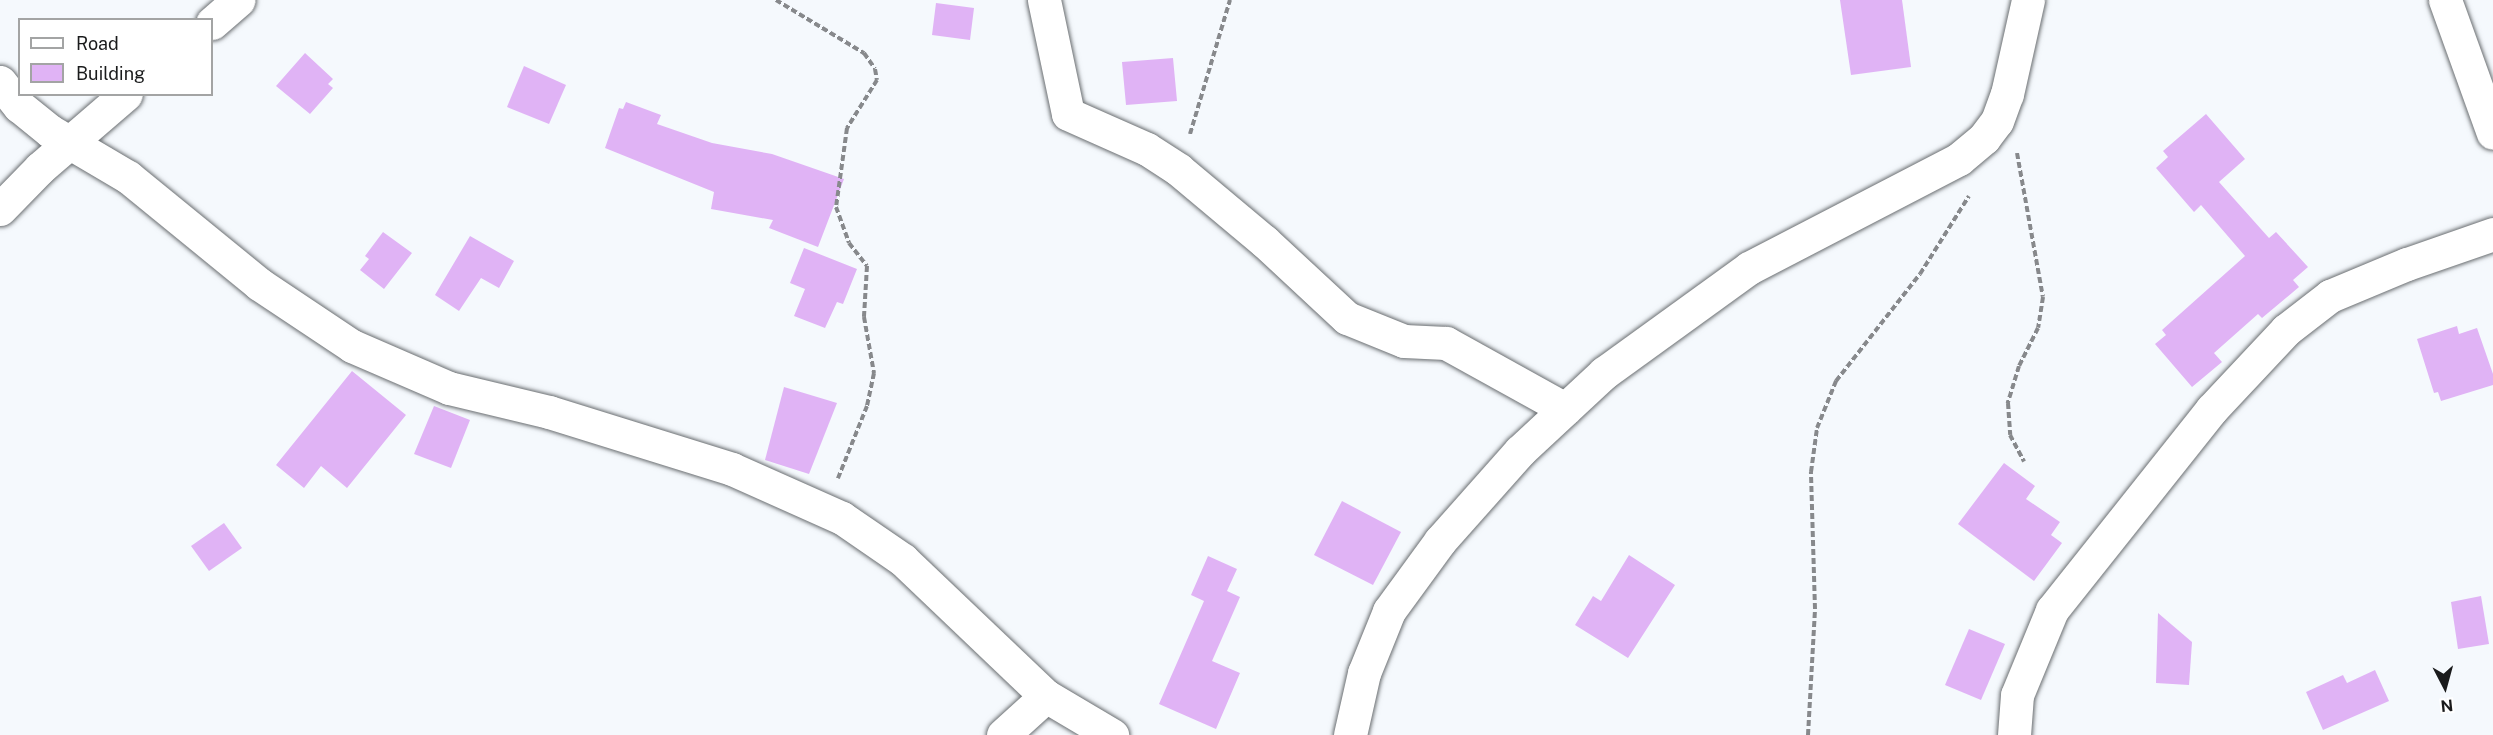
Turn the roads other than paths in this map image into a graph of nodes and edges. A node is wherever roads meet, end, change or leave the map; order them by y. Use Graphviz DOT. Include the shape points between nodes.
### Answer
graph roads {
  1 [pos="238,0"];
  2 [pos="1044,0"];
  3 [pos="2028,0"];
  4 [pos="2445,0"];
  5 [pos="213,22"];
  6 [pos="0,82"];
  7 [pos="124,96"];
  8 [pos="2493,133"];
  9 [pos="71,141"];
  10 [pos="0,209"];
  11 [pos="2493,234"];
  12 [pos="1565,409"];
  13 [pos="1046,696"];
  14 [pos="1003,735"];
  15 [pos="1112,735"];
  16 [pos="1350,735"];
  17 [pos="2014,735"];
  1 -- 5 [label="street"];
  2 -- 12 [label="street" via="1068,114 1147,149 1179,170 1347,318 1404,340 1446,343"];
  3 -- 12 [label="street" via="2007,94 1997,121 1984,138 1959,159 1749,268 1604,373"];
  4 -- 8 [label="street"];
  6 -- 9 [label="street" via="19,106 50,131"];
  7 -- 9 [label="street"];
  9 -- 10 [label="street"];
  9 -- 13 [label="street" via="128,177 259,284 362,351 449,388 549,412 732,469 825,509 903,560"];
  11 -- 17 [label="street" via="2331,296 2286,330 2211,410 2052,610 2018,695"];
  12 -- 16 [label="street" via="1520,451 1440,540 1389,611 1364,673"];
  13 -- 14 [label="street"];
  13 -- 15 [label="street"];
}
